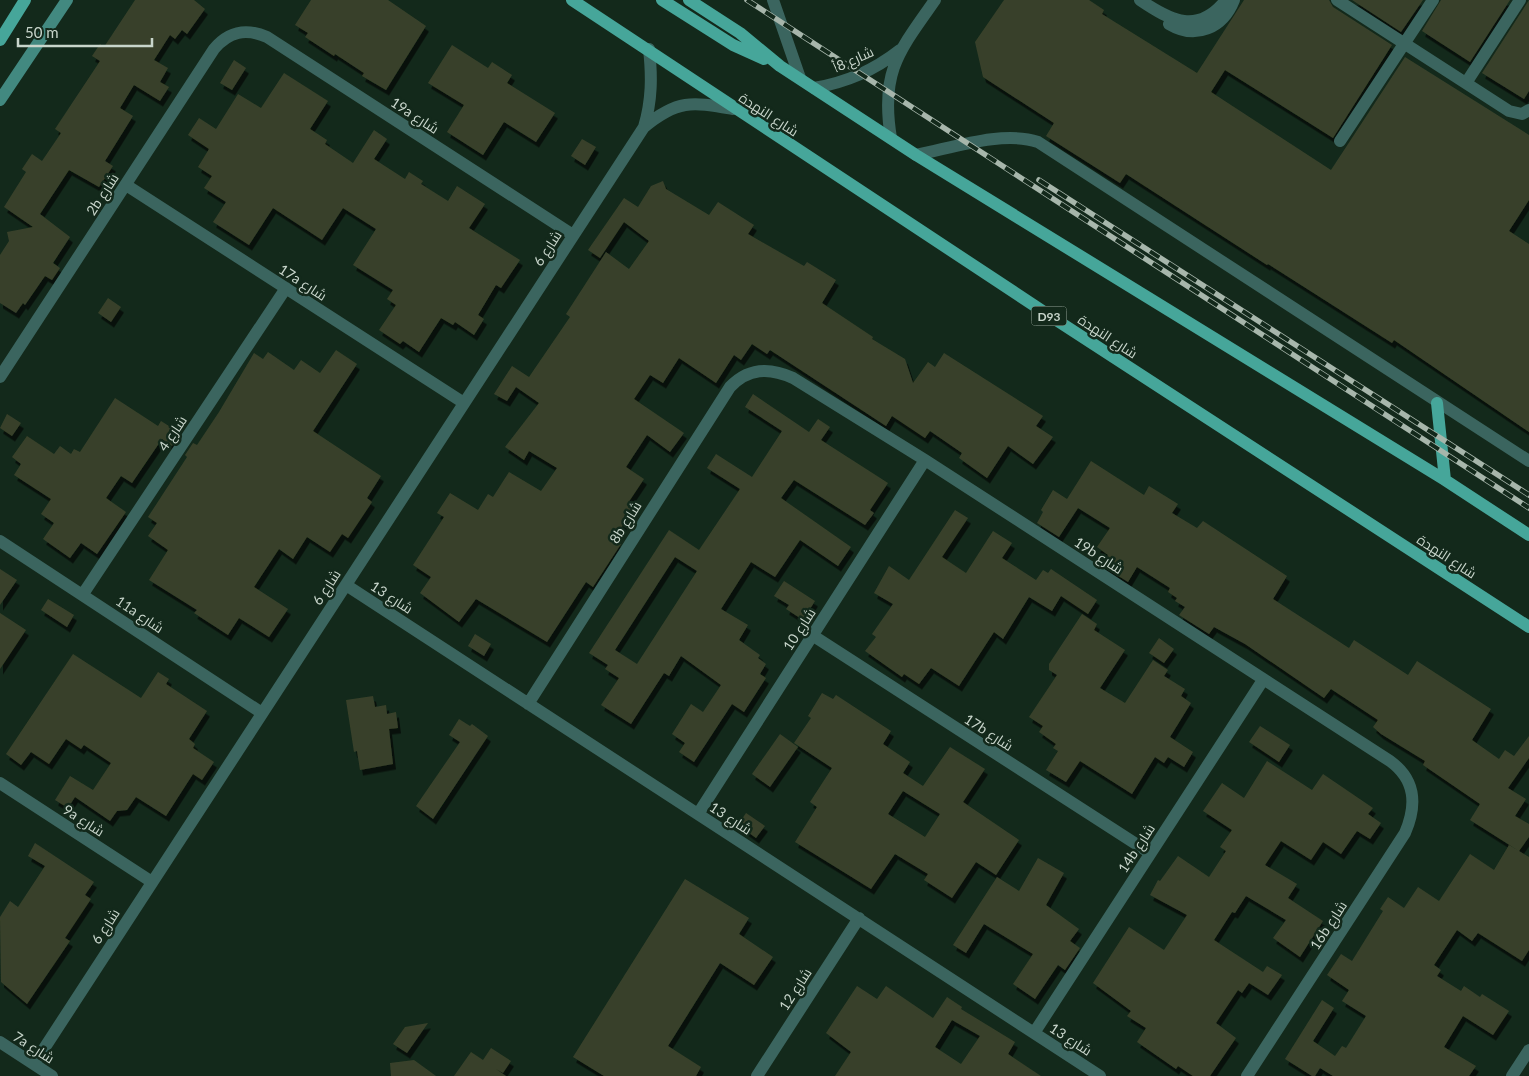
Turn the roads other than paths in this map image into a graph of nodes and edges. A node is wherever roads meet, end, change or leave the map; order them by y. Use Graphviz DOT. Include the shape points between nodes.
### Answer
graph roads {
  1 [pos="25,0"];
  2 [pos="67,0"];
  3 [pos="572,0"];
  4 [pos="662,0"];
  5 [pos="689,0"];
  6 [pos="773,0"];
  7 [pos="935,0"];
  8 [pos="1140,0"];
  9 [pos="1226,0"];
  10 [pos="1234,0"];
  11 [pos="1337,0"];
  12 [pos="1433,0"];
  13 [pos="1520,0"];
  14 [pos="1157,11"];
  15 [pos="236,33"];
  16 [pos="0,40"];
  17 [pos="1405,43"];
  18 [pos="650,49"];
  19 [pos="900,50"];
  20 [pos="780,66"];
  21 [pos="800,78"];
  22 [pos="1466,83"];
  23 [pos="814,88"];
  24 [pos="0,100"];
  25 [pos="733,108"];
  26 [pos="1529,110"];
  27 [pos="644,127"];
  28 [pos="891,138"];
  29 [pos="1340,141"];
  30 [pos="916,155"];
  31 [pos="126,185"];
  32 [pos="573,235"];
  33 [pos="286,288"];
  34 [pos="759,371"];
  35 [pos="0,377"];
  36 [pos="464,403"];
  37 [pos="1437,403"];
  38 [pos="925,460"];
  39 [pos="1529,461"];
  40 [pos="1445,480"];
  41 [pos="1529,535"];
  42 [pos="0,541"];
  43 [pos="346,585"];
  44 [pos="83,594"];
  45 [pos="1529,627"];
  46 [pos="812,635"];
  47 [pos="1263,680"];
  48 [pos="528,704"];
  49 [pos="262,713"];
  50 [pos="0,783"];
  51 [pos="1411,784"];
  52 [pos="698,814"];
  53 [pos="1150,854"];
  54 [pos="152,882"];
  55 [pos="858,918"];
  56 [pos="1034,1033"];
  57 [pos="0,1042"];
  58 [pos="1529,1050"];
  59 [pos="34,1064"];
  60 [pos="52,1076"];
  61 [pos="757,1076"];
  62 [pos="1100,1076"];
  63 [pos="1247,1076"];
  64 [pos="1512,1076"];
  1 -- 16 [label="main road"];
  2 -- 24 [label="main road"];
  3 -- 18 [label="main road, شارع النهدة / D93"];
  4 -- 20 [label="main road" via="733,44"];
  5 -- 20 [label="main road" via="740,33"];
  6 -- 21 [label="street"];
  7 -- 19 [label="street, شارع 8أ"];
  8 -- 14 [label="street"];
  9 -- 14 [label="street" via="1207,18 1194,21 1182,21"];
  10 -- 14 [label="street" via="1224,19 1202,31 1176,28"];
  11 -- 17 [label="street"];
  12 -- 17 [label="street"];
  13 -- 22 [label="street"];
  15 -- 31 [label="street, 2b شارع" via="226,37 214,49"];
  15 -- 32 [label="street, 19a شارع" via="246,31 267,37"];
  17 -- 22 [label="street"];
  17 -- 29 [label="street"];
  18 -- 25 [label="main road, شارع النهدة / D93"];
  18 -- 27 [label="street, شارع 6" via="652,88"];
  19 -- 23 [label="street, شارع 8أ" via="860,76"];
  19 -- 28 [label="street, شارع 8أ" via="888,94"];
  20 -- 21 [label="main road"];
  21 -- 23 [label="main road"];
  22 -- 26 [label="street" via="1509,112 1522,114"];
  23 -- 28 [label="main road"];
  25 -- 27 [label="street, شارع 6" via="708,104 677,105"];
  25 -- 45 [label="main road, شارع النهدة / D93"];
  27 -- 32 [label="street, شارع 6"];
  28 -- 30 [label="main road"];
  30 -- 37 [label="street" via="1004,138 1027,138 1038,142"];
  30 -- 40 [label="main road"];
  31 -- 33 [label="street, 17a شارع"];
  31 -- 35 [label="street, 2b شارع"];
  32 -- 36 [label="street, شارع 6"];
  33 -- 36 [label="street, 17a شارع"];
  33 -- 44 [label="street, شارع 4"];
  34 -- 38 [label="street, 19b شارع" via="770,370 793,378"];
  34 -- 48 [label="street, 8b شارع" via="738,378 730,387"];
  36 -- 43 [label="street, شارع 6"];
  37 -- 39 [label="street"];
  37 -- 40 [label="main road"];
  38 -- 46 [label="street, شارع 10"];
  38 -- 47 [label="street, 19b شارع"];
  40 -- 41 [label="main road"];
  42 -- 44 [label="street, 11a شارع"];
  43 -- 48 [label="street, شارع 13"];
  43 -- 49 [label="street, شارع 6"];
  44 -- 49 [label="street, 11a شارع"];
  46 -- 52 [label="street, شارع 10"];
  46 -- 53 [label="street, 17b شارع"];
  47 -- 51 [label="street, 19b شارع" via="1390,761"];
  47 -- 53 [label="street, 14b شارع"];
  48 -- 52 [label="street, شارع 13"];
  49 -- 54 [label="street, شارع 6"];
  50 -- 54 [label="street, 9a شارع"];
  51 -- 63 [label="street, 16b شارع" via="1412,817 1405,833"];
  52 -- 55 [label="street, شارع 13"];
  53 -- 56 [label="street, 14b شارع"];
  54 -- 59 [label="street, شارع 6"];
  55 -- 56 [label="street, شارع 13"];
  55 -- 61 [label="street, شارع 12"];
  56 -- 62 [label="street, شارع 13"];
  57 -- 59 [label="street, 7a شارع"];
  58 -- 64 [label="street"];
  59 -- 60 [label="street, 7a شارع"];
}
